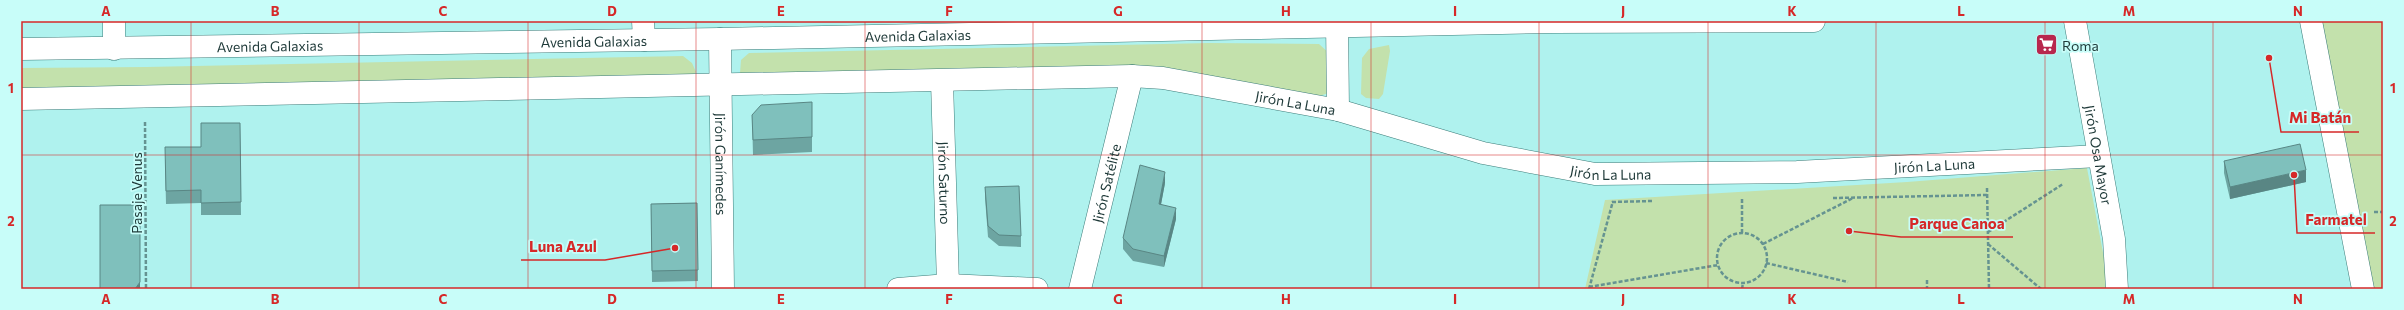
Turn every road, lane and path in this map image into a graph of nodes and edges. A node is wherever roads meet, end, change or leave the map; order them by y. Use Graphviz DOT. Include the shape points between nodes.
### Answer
graph roads {
  1 [pos="114,21"];
  2 [pos="1552,21"];
  3 [pos="1782,21"];
  4 [pos="1814,21"];
  5 [pos="2075,21"];
  6 [pos="2311,21"];
  7 [pos="1337,23"];
  8 [pos="862,28"];
  9 [pos="644,30"];
  10 [pos="720,39"];
  11 [pos="21,49"];
  12 [pos="114,49"];
  13 [pos="1132,76"];
  14 [pos="942,81"];
  15 [pos="719,84"];
  16 [pos="145,96"];
  17 [pos="21,99"];
  18 [pos="1338,110"];
  19 [pos="2099,156"];
  20 [pos="1987,163"];
  21 [pos="1620,174"];
  22 [pos="2064,183"];
  23 [pos="1854,197"];
  24 [pos="1742,199"];
  25 [pos="1988,232"];
  26 [pos="1742,234"];
  27 [pos="1763,244"];
  28 [pos="1988,244"];
  29 [pos="1766,263"];
  30 [pos="1718,265"];
  31 [pos="1927,280"];
  32 [pos="1848,282"];
  33 [pos="1743,283"];
  34 [pos="948,285"];
  35 [pos="1589,288"];
  36 [pos="146,289"];
  37 [pos="723,289"];
  38 [pos="898,289"];
  39 [pos="1037,289"];
  40 [pos="1080,289"];
  41 [pos="1742,289"];
  42 [pos="1927,289"];
  43 [pos="1989,289"];
  44 [pos="2041,289"];
  45 [pos="2116,289"];
  46 [pos="2362,289"];
  1 -- 12 [label="street"];
  2 -- 3 [label="street, Avenida Galaxias"];
  2 -- 7 [label="street, Avenida Galaxias"];
  3 -- 4 [label="street, Avenida Galaxias"];
  5 -- 19 [label="street, Jirón Osa Mayor"];
  6 -- 46 [label="street"];
  7 -- 8 [label="street, Avenida Galaxias"];
  7 -- 18 [label="street"];
  8 -- 10 [label="street, Avenida Galaxias"];
  9 -- 10 [label="street, Avenida Galaxias"];
  9 -- 12 [label="street, Avenida Galaxias"];
  10 -- 15 [label="street, Jirón Ganímedes"];
  11 -- 12 [label="street, Avenida Galaxias"];
  13 -- 14 [label="street"];
  13 -- 18 [label="street, Jirón La Luna" via="1163,78"];
  13 -- 40 [label="street, Jirón Satélite"];
  14 -- 15 [label="street"];
  14 -- 34 [label="street, Jirón Saturno"];
  15 -- 16 [label="street"];
  15 -- 37 [label="street, Jirón Ganímedes"];
  16 -- 17 [label="street"];
  16 -- 36 [label="path, Pasaje Venus"];
  18 -- 21 [label="street, Jirón La Luna" via="1483,153 1595,174"];
  19 -- 20 [label="street, Jirón La Luna"];
  19 -- 45 [label="street, Jirón Osa Mayor" via="2114,238"];
  20 -- 21 [label="street, Jirón La Luna" via="1797,172"];
  20 -- 25 [label="path"];
  21 -- 35 [label="path"];
  22 -- 25 [label="path"];
  23 -- 27 [label="path"];
  24 -- 26 [label="path"];
  25 -- 28 [label="path"];
  26 -- 27 [label="path" via="1755,237"];
  26 -- 30 [label="path" via="1727,238 1720,246 1717,255"];
  27 -- 29 [label="path"];
  28 -- 43 [label="path"];
  28 -- 44 [label="path"];
  29 -- 32 [label="path"];
  29 -- 33 [label="path" via="1763,272 1756,279"];
  30 -- 33 [label="path" via="1722,274 1729,280"];
  30 -- 35 [label="path"];
  31 -- 42 [label="path"];
  33 -- 41 [label="path"];
  34 -- 38 [label="street"];
  34 -- 39 [label="street"];
}
